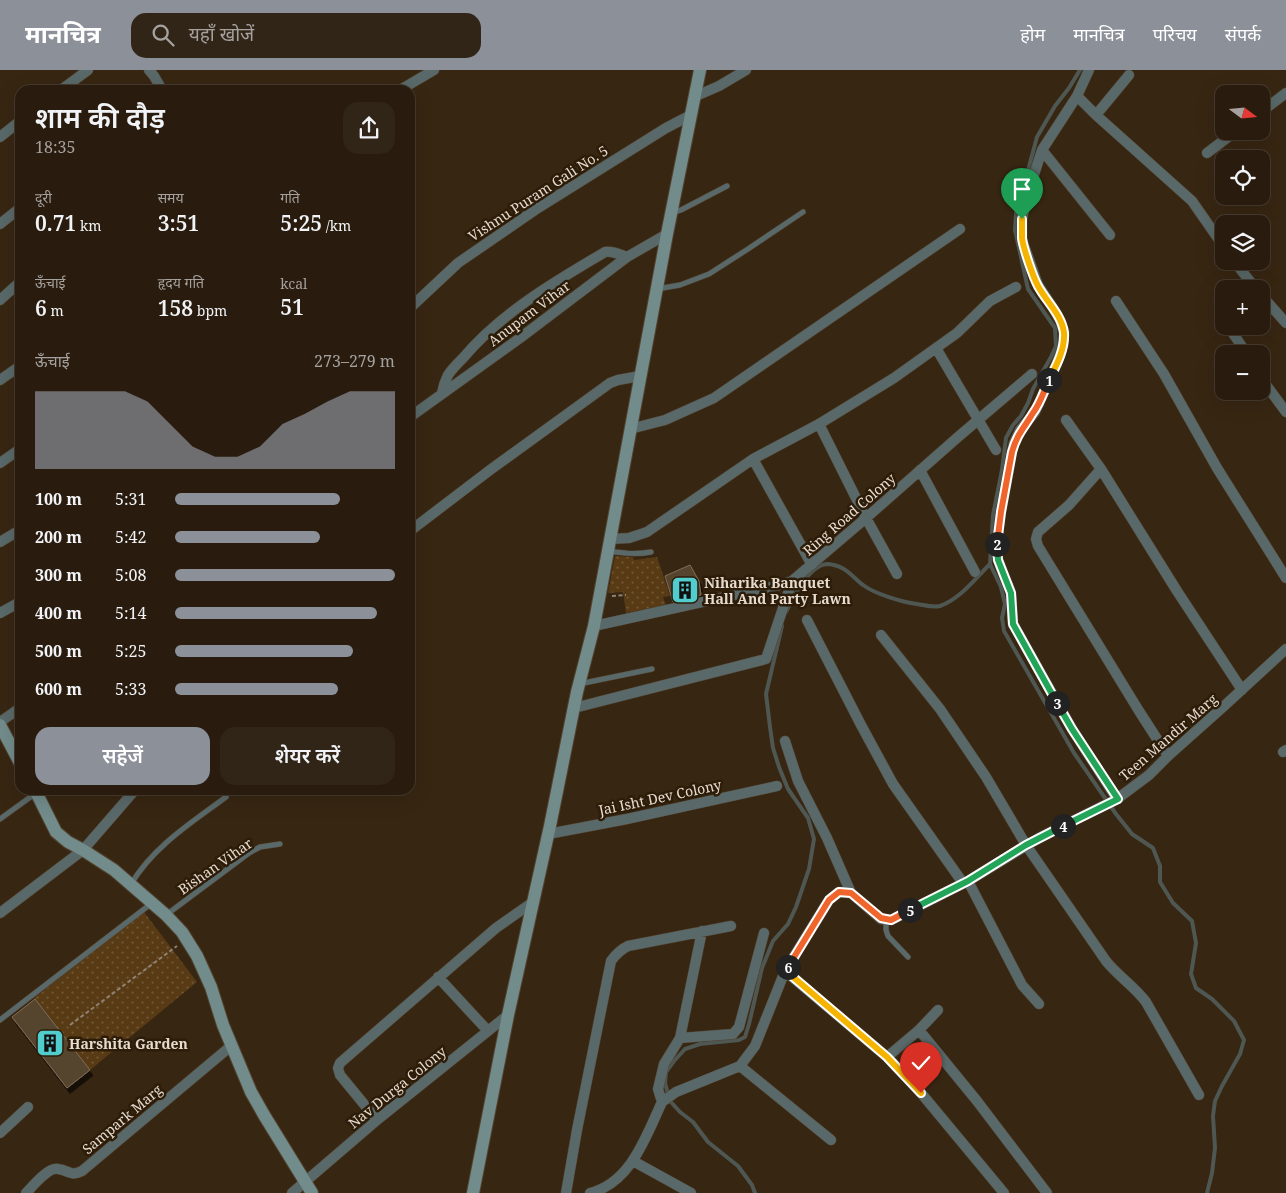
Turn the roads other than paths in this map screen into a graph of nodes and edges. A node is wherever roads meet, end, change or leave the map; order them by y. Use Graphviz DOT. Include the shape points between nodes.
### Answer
graph roads {
  1 [pos="88,70"];
  2 [pos="149,70"];
  3 [pos="434,70"];
  4 [pos="700,70"];
  5 [pos="746,70"];
  6 [pos="1089,70"];
  7 [pos="418,74"];
  8 [pos="1128,75"];
  9 [pos="68,85"];
  10 [pos="159,85"];
  11 [pos="406,85"];
  12 [pos="1286,93"];
  13 [pos="696,96"];
  14 [pos="1077,96"];
  15 [pos="1270,105"];
  16 [pos="691,114"];
  17 [pos="1096,115"];
  18 [pos="15,125"];
  19 [pos="0,137"];
  20 [pos="1224,140"];
  21 [pos="1042,150"];
  22 [pos="1207,153"];
  23 [pos="727,186"];
  24 [pos="15,212"];
  25 [pos="803,212"];
  26 [pos="671,213"];
  27 [pos="0,224"];
  28 [pos="960,229"];
  29 [pos="667,234"];
  30 [pos="1215,234"];
  31 [pos="1110,235"];
  32 [pos="627,257"];
  33 [pos="1241,270"];
  34 [pos="1249,280"];
  35 [pos="15,286"];
  36 [pos="1016,287"];
  37 [pos="657,289"];
  38 [pos="0,300"];
  39 [pos="1116,301"];
  40 [pos="415,303"];
  41 [pos="1270,305"];
  42 [pos="1286,323"];
  43 [pos="936,348"];
  44 [pos="15,370"];
  45 [pos="1032,374"];
  46 [pos="640,376"];
  47 [pos="0,380"];
  48 [pos="1270,390"];
  49 [pos="442,394"];
  50 [pos="1286,412"];
  51 [pos="415,413"];
  52 [pos="978,420"];
  53 [pos="1066,420"];
  54 [pos="819,424"];
  55 [pos="630,430"];
  56 [pos="996,450"];
  57 [pos="15,452"];
  58 [pos="753,459"];
  59 [pos="0,463"];
  60 [pos="1100,469"];
  61 [pos="920,470"];
  62 [pos="866,518"];
  63 [pos="415,527"];
  64 [pos="15,533"];
  65 [pos="0,542"];
  66 [pos="609,545"];
  67 [pos="651,552"];
  68 [pos="812,565"];
  69 [pos="975,572"];
  70 [pos="897,574"];
  71 [pos="1286,578"];
  72 [pos="792,581"];
  73 [pos="15,605"];
  74 [pos="0,613"];
  75 [pos="807,620"];
  76 [pos="594,626"];
  77 [pos="881,635"];
  78 [pos="1286,651"];
  79 [pos="652,668"];
  80 [pos="579,684"];
  81 [pos="1242,690"];
  82 [pos="574,708"];
  83 [pos="15,712"];
  84 [pos="0,724"];
  85 [pos="785,741"];
  86 [pos="15,752"];
  87 [pos="1168,756"];
  88 [pos="776,786"];
  89 [pos="31,795"];
  90 [pos="37,795"];
  91 [pos="131,795"];
  92 [pos="226,797"];
  93 [pos="1112,802"];
  94 [pos="0,819"];
  95 [pos="548,834"];
  96 [pos="280,844"];
  97 [pos="1026,845"];
  98 [pos="83,850"];
  99 [pos="965,882"];
  100 [pos="131,884"];
  101 [pos="851,893"];
  102 [pos="533,902"];
  103 [pos="152,903"];
  104 [pos="0,912"];
  105 [pos="166,915"];
  106 [pos="886,920"];
  107 [pos="731,926"];
  108 [pos="702,931"];
  109 [pos="764,933"];
  110 [pos="908,957"];
  111 [pos="786,971"];
  112 [pos="438,977"];
  113 [pos="1039,1004"];
  114 [pos="938,1010"];
  115 [pos="508,1015"];
  116 [pos="0,1020"];
  117 [pos="919,1030"];
  118 [pos="488,1031"];
  119 [pos="680,1038"];
  120 [pos="232,1046"];
  121 [pos="887,1057"];
  122 [pos="740,1066"];
  123 [pos="1199,1095"];
  124 [pos="663,1100"];
  125 [pos="28,1107"];
  126 [pos="377,1120"];
  127 [pos="0,1133"];
  128 [pos="831,1140"];
  129 [pos="633,1161"];
  130 [pos="305,1181"];
  131 [pos="26,1193"];
  132 [pos="292,1193"];
  133 [pos="312,1193"];
  134 [pos="472,1193"];
  135 [pos="566,1193"];
  136 [pos="590,1193"];
  137 [pos="692,1193"];
  138 [pos="1004,1193"];
  139 [pos="1046,1193"];
  1 -- 9 [label="street"];
  2 -- 10 [label="street"];
  3 -- 7 [label="street"];
  4 -- 13 [label="street"];
  5 -- 13 [label="street"];
  6 -- 14 [label="street"];
  7 -- 11 [label="street"];
  8 -- 17 [label="street"];
  12 -- 15 [label="street"];
  13 -- 16 [label="street"];
  14 -- 17 [label="street"];
  14 -- 21 [label="street"];
  16 -- 26 [label="street"];
  16 -- 40 [label="street, Vishnu Puram Gali No. 5" via="538,208 458,263"];
  17 -- 30 [label="street" via="1192,201"];
  18 -- 19 [label="street"];
  20 -- 22 [label="street"];
  21 -- 31 [label="street"];
  21 -- 93 [label="street" via="1027,196 1022,240 1038,285 1060,320 1064,332 1063,346 1035,412 1014,442 996,547 1011,593 1013,624"];
  23 -- 26 [label="lane"];
  24 -- 27 [label="street"];
  25 -- 37 [label="lane" via="709,274 680,285"];
  26 -- 29 [label="street"];
  28 -- 55 [label="street" via="714,398 665,420"];
  29 -- 32 [label="street, Anupam Vihar"];
  29 -- 37 [label="street"];
  32 -- 49 [label="street, Anupam Vihar"];
  32 -- 49 [label="street" via="605,252 504,318 448,374"];
  33 -- 34 [label="street"];
  35 -- 38 [label="street"];
  36 -- 43 [label="street" via="990,301"];
  37 -- 46 [label="street"];
  39 -- 71 [label="street" via="1164,374 1217,468"];
  41 -- 42 [label="street"];
  43 -- 52 [label="street"];
  43 -- 54 [label="street"];
  44 -- 47 [label="street"];
  45 -- 52 [label="street, Ring Road Colony"];
  46 -- 55 [label="street"];
  46 -- 63 [label="street" via="610,383"];
  48 -- 50 [label="street"];
  49 -- 51 [label="street, Anupam Vihar"];
  52 -- 56 [label="street"];
  52 -- 61 [label="street, Ring Road Colony"];
  53 -- 60 [label="street"];
  54 -- 58 [label="street"];
  54 -- 62 [label="street"];
  55 -- 66 [label="street"];
  57 -- 59 [label="street"];
  58 -- 66 [label="street" via="647,532"];
  58 -- 68 [label="street"];
  60 -- 81 [label="street"];
  60 -- 87 [label="street" via="1069,505 1038,532 1036,539"];
  61 -- 62 [label="street, Ring Road Colony"];
  61 -- 69 [label="street"];
  62 -- 68 [label="street, Ring Road Colony"];
  62 -- 70 [label="street"];
  64 -- 65 [label="street"];
  66 -- 67 [label="lane" via="626,554"];
  66 -- 76 [label="street"];
  68 -- 72 [label="street, Ring Road Colony"];
  72 -- 76 [label="street, Ring Road Colony"];
  72 -- 82 [label="street" via="766,659"];
  73 -- 74 [label="street"];
  75 -- 99 [label="street" via="893,784"];
  76 -- 80 [label="street"];
  77 -- 97 [label="street" via="940,708"];
  78 -- 81 [label="street, Teen Mandir Marg"];
  79 -- 80 [label="lane"];
  80 -- 82 [label="street"];
  81 -- 87 [label="street, Teen Mandir Marg"];
  82 -- 95 [label="street"];
  83 -- 84 [label="street"];
  84 -- 86 [label="street"];
  85 -- 101 [label="street" via="798,781"];
  87 -- 93 [label="street, Teen Mandir Marg" via="1149,775"];
  88 -- 95 [label="street, Jai Isht Dev Colony"];
  89 -- 94 [label="lane"];
  90 -- 98 [label="street" via="56,832"];
  91 -- 98 [label="street"];
  92 -- 100 [label="lane" via="172,837 139,871"];
  93 -- 97 [label="street, Teen Mandir Marg"];
  95 -- 102 [label="street"];
  96 -- 105 [label="lane, Bishan Vihar" via="260,847 249,853"];
  97 -- 99 [label="street, Teen Mandir Marg"];
  97 -- 123 [label="street" via="1106,961 1146,1002"];
  98 -- 100 [label="street"];
  98 -- 104 [label="street"];
  99 -- 106 [label="street, Teen Mandir Marg"];
  99 -- 113 [label="street" via="1022,985"];
  100 -- 103 [label="street"];
  101 -- 106 [label="street"];
  101 -- 111 [label="street" via="839,892 829,900"];
  102 -- 112 [label="street" via="496,928"];
  102 -- 115 [label="street"];
  103 -- 105 [label="street"];
  103 -- 116 [label="lane"];
  105 -- 120 [label="street" via="182,932 197,956"];
  106 -- 110 [label="lane" via="888,936"];
  107 -- 108 [label="street"];
  108 -- 119 [label="street"];
  108 -- 135 [label="street" via="628,946 611,961"];
  109 -- 119 [label="street" via="739,1026 733,1034"];
  111 -- 121 [label="street"];
  111 -- 122 [label="street" via="754,1046"];
  112 -- 118 [label="street"];
  112 -- 126 [label="street" via="340,1063 340,1075"];
  114 -- 117 [label="street"];
  115 -- 118 [label="street, Nav Durga Colony"];
  115 -- 134 [label="street"];
  117 -- 121 [label="street"];
  117 -- 139 [label="street"];
  118 -- 126 [label="street, Nav Durga Colony"];
  119 -- 124 [label="street" via="664,1064 658,1090"];
  120 -- 130 [label="street" via="251,1092"];
  120 -- 131 [label="street, Sampark Marg" via="82,1171 76,1174 52,1169"];
  121 -- 138 [label="street"];
  122 -- 124 [label="street"];
  122 -- 128 [label="street"];
  124 -- 129 [label="street"];
  125 -- 127 [label="street"];
  126 -- 130 [label="street, Nav Durga Colony"];
  129 -- 136 [label="street" via="616,1180 600,1191"];
  129 -- 137 [label="street"];
  130 -- 132 [label="street, Nav Durga Colony"];
  130 -- 133 [label="street"];
}
